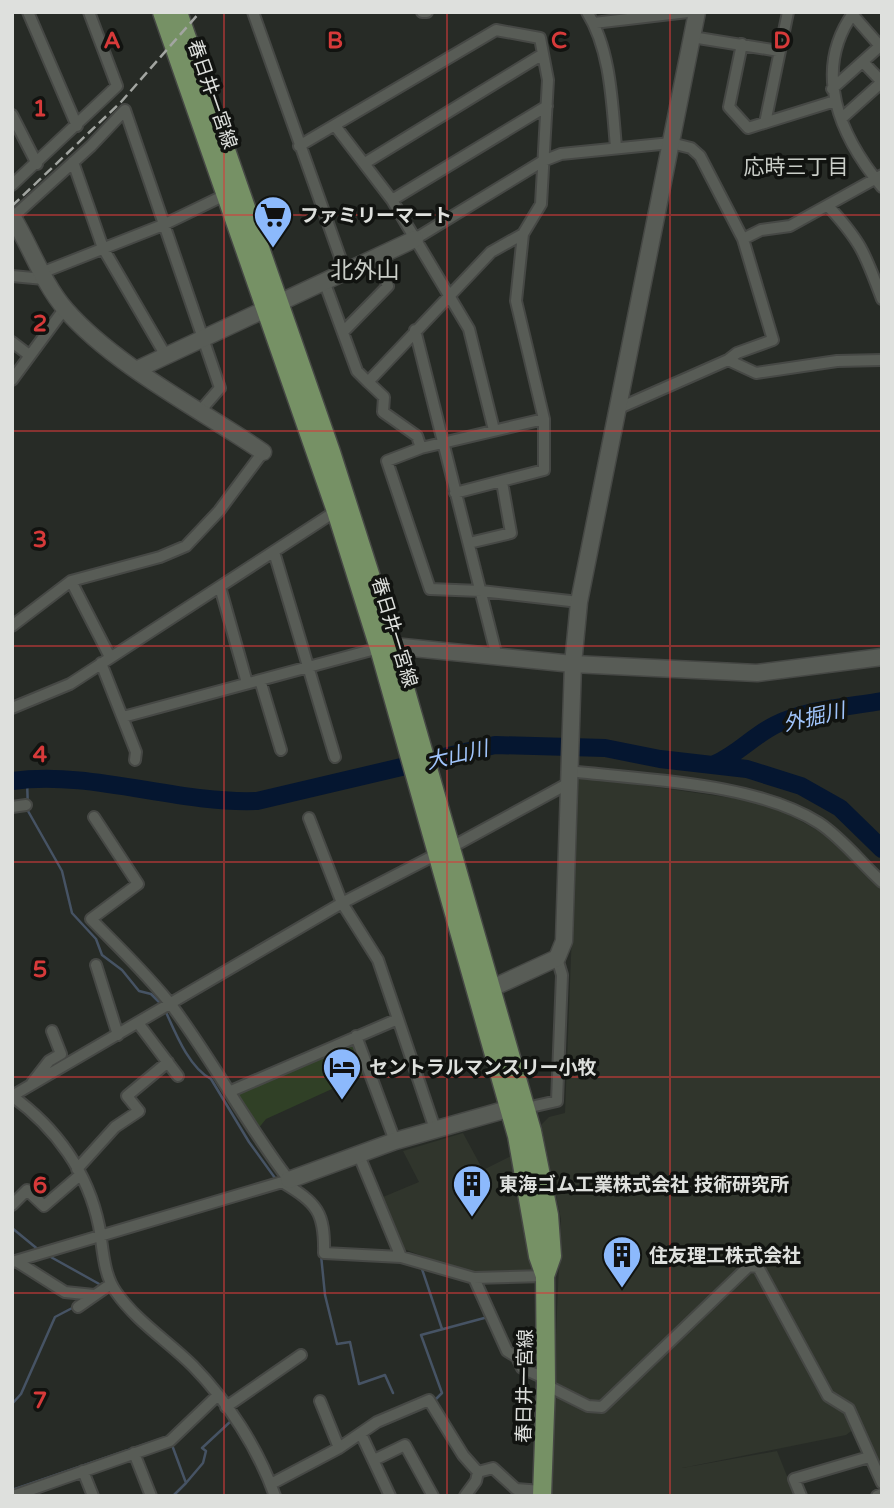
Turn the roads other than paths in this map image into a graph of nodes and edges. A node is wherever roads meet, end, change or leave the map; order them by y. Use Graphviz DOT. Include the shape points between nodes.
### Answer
graph roads {
  1 [pos="28,12"];
  2 [pos="89,12"];
  3 [pos="162,12"];
  4 [pos="178,12"];
  5 [pos="253,12"];
  6 [pos="587,12"];
  7 [pos="688,12"];
  8 [pos="697,12"];
  9 [pos="788,12"];
  10 [pos="853,13"];
  11 [pos="594,23"];
  12 [pos="692,37"];
  13 [pos="742,44"];
  14 [pos="779,51"];
  15 [pos="543,54"];
  16 [pos="863,62"];
  17 [pos="832,89"];
  18 [pos="835,101"];
  19 [pos="547,106"];
  20 [pos="12,115"];
  21 [pos="842,118"];
  22 [pos="765,123"];
  23 [pos="77,126"];
  24 [pos="336,127"];
  25 [pos="671,143"];
  26 [pos="299,146"];
  27 [pos="616,147"];
  28 [pos="544,161"];
  29 [pos="73,162"];
  30 [pos="365,163"];
  31 [pos="37,164"];
  32 [pos="880,180"];
  33 [pos="12,185"];
  34 [pos="225,195"];
  35 [pos="392,200"];
  36 [pos="829,207"];
  37 [pos="13,217"];
  38 [pos="163,225"];
  39 [pos="523,234"];
  40 [pos="415,239"];
  41 [pos="743,240"];
  42 [pos="103,248"];
  43 [pos="374,257"];
  44 [pos="345,271"];
  45 [pos="12,276"];
  46 [pos="43,276"];
  47 [pos="324,281"];
  48 [pos="449,296"];
  49 [pos="882,299"];
  50 [pos="271,306"];
  51 [pos="65,308"];
  52 [pos="415,330"];
  53 [pos="343,332"];
  54 [pos="204,337"];
  55 [pos="12,342"];
  56 [pos="29,355"];
  57 [pos="166,356"];
  58 [pos="728,360"];
  59 [pos="882,360"];
  60 [pos="138,369"];
  61 [pos="12,380"];
  62 [pos="369,382"];
  63 [pos="617,409"];
  64 [pos="201,410"];
  65 [pos="544,419"];
  66 [pos="494,430"];
  67 [pos="443,443"];
  68 [pos="421,448"];
  69 [pos="263,452"];
  70 [pos="502,482"];
  71 [pos="455,493"];
  72 [pos="336,511"];
  73 [pos="469,543"];
  74 [pos="274,552"];
  75 [pos="71,581"];
  76 [pos="220,587"];
  77 [pos="481,591"];
  78 [pos="579,602"];
  79 [pos="12,626"];
  80 [pos="386,647"];
  81 [pos="497,657"];
  82 [pos="882,657"];
  83 [pos="105,660"];
  84 [pos="573,664"];
  85 [pos="308,667"];
  86 [pos="260,680"];
  87 [pos="247,683"];
  88 [pos="12,708"];
  89 [pos="123,717"];
  90 [pos="281,750"];
  91 [pos="335,757"];
  92 [pos="135,760"];
  93 [pos="569,773"];
  94 [pos="26,805"];
  95 [pos="12,807"];
  96 [pos="94,817"];
  97 [pos="309,818"];
  98 [pos="443,851"];
  99 [pos="882,882"];
  100 [pos="342,903"];
  101 [pos="556,958"];
  102 [pos="96,965"];
  103 [pos="490,989"];
  104 [pos="170,1004"];
  105 [pos="398,1019"];
  106 [pos="138,1023"];
  107 [pos="52,1031"];
  108 [pos="118,1035"];
  109 [pos="356,1036"];
  110 [pos="168,1062"];
  111 [pos="178,1076"];
  112 [pos="29,1086"];
  113 [pos="231,1091"];
  114 [pos="12,1096"];
  115 [pos="517,1109"];
  116 [pos="435,1129"];
  117 [pos="395,1141"];
  118 [pos="359,1153"];
  119 [pos="79,1172"];
  120 [pos="286,1181"];
  121 [pos="12,1205"];
  122 [pos="101,1236"];
  123 [pos="401,1257"];
  124 [pos="14,1262"];
  125 [pos="545,1276"];
  126 [pos="474,1278"];
  127 [pos="111,1284"];
  128 [pos="93,1296"];
  129 [pos="78,1307"];
  130 [pos="301,1354"];
  131 [pos="546,1382"];
  132 [pos="217,1396"];
  133 [pos="320,1401"];
  134 [pos="226,1407"];
  135 [pos="361,1434"];
  136 [pos="339,1448"];
  137 [pos="134,1453"];
  138 [pos="869,1457"];
  139 [pos="374,1460"];
  140 [pos="83,1471"];
  141 [pos="478,1472"];
  142 [pos="882,1483"];
  143 [pos="271,1484"];
  144 [pos="28,1493"];
  145 [pos="542,1494"];
  146 [pos="13,1496"];
  147 [pos="93,1496"];
  148 [pos="151,1496"];
  149 [pos="275,1496"];
  150 [pos="390,1496"];
  151 [pos="433,1496"];
  152 [pos="465,1496"];
  153 [pos="801,1496"];
  1 -- 23 [label="street"];
  2 -- 23 [label="street" via="117,86"];
  3 -- 34 [label="main road, 春日井一宮線"];
  4 -- 50 [label="main road, 春日井一宮線"];
  5 -- 26 [label="street"];
  6 -- 11 [label="street"];
  7 -- 11 [label="street"];
  8 -- 12 [label="street"];
  9 -- 14 [label="street"];
  10 -- 16 [label="street" via="880,46"];
  10 -- 17 [label="street" via="834,53"];
  11 -- 27 [label="street" via="610,85"];
  12 -- 13 [label="street"];
  12 -- 25 [label="street"];
  13 -- 14 [label="street"];
  13 -- 22 [label="street" via="729,107 748,128"];
  14 -- 22 [label="street"];
  15 -- 19 [label="street"];
  15 -- 24 [label="street" via="540,38 496,30"];
  15 -- 30 [label="street"];
  16 -- 17 [label="street"];
  16 -- 21 [label="street" via="882,82"];
  17 -- 18 [label="street"];
  18 -- 21 [label="street"];
  18 -- 22 [label="street"];
  19 -- 28 [label="street"];
  19 -- 35 [label="street"];
  20 -- 31 [label="street"];
  21 -- 32 [label="street"];
  23 -- 31 [label="street"];
  24 -- 26 [label="street"];
  24 -- 30 [label="street"];
  25 -- 27 [label="street"];
  25 -- 41 [label="street" via="691,148 700,156"];
  25 -- 63 [label="street"];
  26 -- 44 [label="street"];
  27 -- 28 [label="street" via="561,154"];
  28 -- 39 [label="street" via="541,204"];
  28 -- 40 [label="street"];
  29 -- 37 [label="street"];
  29 -- 38 [label="street" via="125,110"];
  29 -- 42 [label="street"];
  30 -- 35 [label="street"];
  31 -- 33 [label="street"];
  32 -- 36 [label="street"];
  34 -- 38 [label="street"];
  34 -- 50 [label="main road, 春日井一宮線"];
  35 -- 40 [label="street"];
  36 -- 41 [label="street" via="790,226 761,230"];
  36 -- 49 [label="street" via="868,257"];
  37 -- 46 [label="street"];
  38 -- 42 [label="street"];
  38 -- 54 [label="street"];
  39 -- 48 [label="street" via="491,252"];
  39 -- 65 [label="street" via="516,301"];
  40 -- 43 [label="street"];
  40 -- 48 [label="street"];
  41 -- 58 [label="street" via="773,340"];
  42 -- 46 [label="street"];
  42 -- 57 [label="street"];
  43 -- 44 [label="street"];
  43 -- 53 [label="street" via="388,286"];
  44 -- 47 [label="street"];
  45 -- 46 [label="street"];
  46 -- 51 [label="street"];
  47 -- 50 [label="street"];
  47 -- 53 [label="street"];
  48 -- 52 [label="street"];
  48 -- 66 [label="street" via="468,329"];
  50 -- 54 [label="street"];
  50 -- 72 [label="main road, 春日井一宮線"];
  50 -- 80 [label="main road, 春日井一宮線"];
  51 -- 56 [label="street"];
  51 -- 60 [label="street" via="97,342"];
  52 -- 62 [label="street"];
  52 -- 67 [label="street"];
  53 -- 62 [label="street" via="356,371"];
  54 -- 57 [label="street"];
  54 -- 64 [label="street" via="220,388"];
  55 -- 56 [label="street"];
  56 -- 61 [label="street"];
  57 -- 60 [label="street"];
  58 -- 59 [label="street" via="756,373 838,361"];
  58 -- 63 [label="street"];
  60 -- 64 [label="street"];
  62 -- 68 [label="street" via="384,397 383,412 417,436"];
  63 -- 78 [label="street"];
  64 -- 69 [label="street"];
  65 -- 66 [label="street"];
  65 -- 70 [label="street" via="544,470"];
  66 -- 67 [label="street"];
  67 -- 68 [label="street"];
  67 -- 71 [label="street"];
  68 -- 77 [label="street" via="387,461 430,589"];
  69 -- 75 [label="street" via="186,546"];
  70 -- 71 [label="street"];
  70 -- 73 [label="street" via="511,533"];
  71 -- 73 [label="street"];
  72 -- 74 [label="street"];
  72 -- 80 [label="main road, 春日井一宮線"];
  73 -- 77 [label="street"];
  74 -- 76 [label="street"];
  74 -- 85 [label="street"];
  75 -- 79 [label="street"];
  75 -- 83 [label="street"];
  76 -- 83 [label="street"];
  76 -- 87 [label="street"];
  77 -- 78 [label="street"];
  77 -- 81 [label="street"];
  78 -- 84 [label="street"];
  80 -- 81 [label="street"];
  80 -- 85 [label="street"];
  80 -- 98 [label="main road, 春日井一宮線"];
  81 -- 84 [label="street"];
  82 -- 84 [label="street" via="757,673"];
  83 -- 88 [label="street" via="70,684"];
  83 -- 89 [label="street"];
  84 -- 93 [label="street"];
  85 -- 86 [label="street"];
  85 -- 91 [label="street"];
  86 -- 87 [label="street"];
  86 -- 90 [label="street"];
  87 -- 89 [label="street"];
  89 -- 92 [label="street"];
  93 -- 98 [label="street"];
  93 -- 99 [label="street" via="730,791 776,802 821,824"];
  93 -- 101 [label="street" via="564,941"];
  94 -- 95 [label="street"];
  96 -- 104 [label="street" via="138,884 91,919"];
  97 -- 100 [label="street"];
  98 -- 100 [label="street"];
  98 -- 103 [label="main road, 春日井一宮線"];
  98 -- 115 [label="main road, 春日井一宮線"];
  100 -- 104 [label="street"];
  100 -- 105 [label="street" via="378,960"];
  101 -- 103 [label="street"];
  101 -- 115 [label="street" via="562,975 557,1101"];
  102 -- 108 [label="street"];
  103 -- 115 [label="main road, 春日井一宮線"];
  104 -- 106 [label="street"];
  104 -- 113 [label="street"];
  105 -- 109 [label="street"];
  105 -- 116 [label="street"];
  106 -- 108 [label="street"];
  106 -- 110 [label="street"];
  107 -- 112 [label="street" via="61,1054 49,1061"];
  108 -- 112 [label="street"];
  109 -- 113 [label="street"];
  109 -- 117 [label="street"];
  110 -- 111 [label="street"];
  110 -- 119 [label="street" via="127,1096 139,1111 116,1127"];
  112 -- 114 [label="street"];
  113 -- 120 [label="street"];
  114 -- 119 [label="street" via="53,1130"];
  115 -- 116 [label="street"];
  115 -- 125 [label="main road, 春日井一宮線" via="517,1136"];
  116 -- 117 [label="street"];
  117 -- 118 [label="street"];
  118 -- 120 [label="street"];
  118 -- 123 [label="street"];
  119 -- 121 [label="street" via="44,1206 27,1190"];
  119 -- 122 [label="street"];
  120 -- 122 [label="street"];
  120 -- 123 [label="street" via="305,1195 325,1222 324,1252"];
  122 -- 124 [label="street"];
  122 -- 127 [label="street"];
  123 -- 126 [label="street"];
  124 -- 128 [label="street" via="65,1292"];
  125 -- 126 [label="street"];
  125 -- 131 [label="main road, 春日井一宮線"];
  126 -- 131 [label="street" via="507,1351 517,1357 522,1368"];
  127 -- 128 [label="street"];
  127 -- 132 [label="street" via="136,1316 193,1367"];
  128 -- 129 [label="street"];
  130 -- 134 [label="street"];
  131 -- 138 [label="street" via="588,1406 602,1406 749,1266 758,1267 828,1396 849,1409"];
  131 -- 145 [label="main road, 春日井一宮線"];
  132 -- 134 [label="street"];
  132 -- 137 [label="street" via="170,1441"];
  133 -- 136 [label="street"];
  134 -- 143 [label="street" via="252,1444"];
  135 -- 136 [label="street"];
  135 -- 139 [label="street"];
  135 -- 141 [label="street" via="377,1422 429,1400"];
  136 -- 143 [label="street"];
  137 -- 140 [label="street"];
  137 -- 148 [label="street"];
  138 -- 142 [label="street"];
  138 -- 153 [label="street" via="794,1479"];
  139 -- 150 [label="street"];
  139 -- 151 [label="street" via="405,1445"];
  140 -- 144 [label="street"];
  140 -- 147 [label="street"];
  141 -- 145 [label="street" via="493,1468 516,1489"];
  141 -- 152 [label="street"];
  143 -- 149 [label="street"];
  144 -- 146 [label="street"];
}
